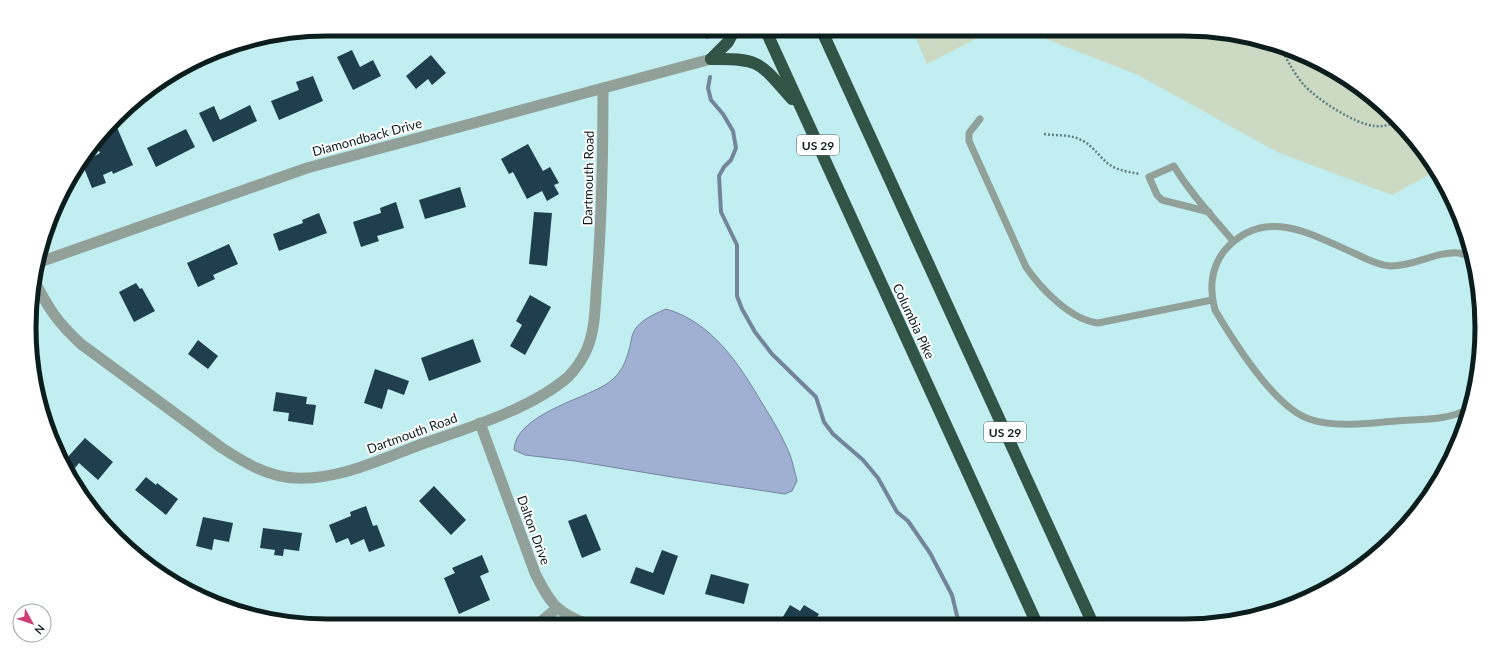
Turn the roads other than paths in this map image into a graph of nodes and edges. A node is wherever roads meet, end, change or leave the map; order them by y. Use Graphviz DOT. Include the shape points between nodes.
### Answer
graph roads {
  1 [pos="731,36"];
  2 [pos="768,36"];
  3 [pos="824,36"];
  4 [pos="711,59"];
  5 [pos="603,88"];
  6 [pos="801,109"];
  7 [pos="980,119"];
  8 [pos="1209,212"];
  9 [pos="1233,241"];
  10 [pos="1466,255"];
  11 [pos="44,260"];
  12 [pos="38,288"];
  13 [pos="1212,300"];
  14 [pos="1463,411"];
  15 [pos="480,423"];
  16 [pos="998,539"];
  17 [pos="1072,579"];
  18 [pos="556,608"];
  19 [pos="544,619"];
  20 [pos="575,619"];
  21 [pos="1029,619"];
  22 [pos="1035,619"];
  23 [pos="1091,619"];
  24 [pos="1094,619"];
  1 -- 4 [label="highway"];
  2 -- 6 [label="highway, Columbia Pike / US 29"];
  3 -- 17 [label="highway, US 29"];
  4 -- 5 [label="street, Diamondback Drive"];
  4 -- 6 [label="highway" via="745,59 758,64"];
  5 -- 11 [label="street, Diamondback Drive" via="307,168"];
  5 -- 15 [label="street, Dartmouth Road" via="600,240 594,324 588,347 581,362 568,376 550,389 530,402"];
  6 -- 16 [label="highway, Columbia Pike / US 29"];
  7 -- 13 [label="lane" via="969,133 969,141 1026,266 1039,283 1070,312 1088,322 1098,323"];
  8 -- 8 [label="lane" via="1174,166 1149,177 1162,200"];
  8 -- 9 [label="lane"];
  9 -- 10 [label="lane" via="1265,227 1286,226 1391,266 1446,254"];
  9 -- 13 [label="lane" via="1221,255 1214,270"];
  12 -- 15 [label="street, Dartmouth Road" via="61,326 81,344 222,448 243,462 277,476 308,478 358,468"];
  13 -- 14 [label="lane" via="1221,320 1270,391 1308,419 1340,424 1374,423 1451,416"];
  15 -- 18 [label="street, Dalton Drive" via="535,573"];
  16 -- 21 [label="highway"];
  16 -- 22 [label="highway, Columbia Pike / US 29"];
  17 -- 23 [label="highway, US 29"];
  17 -- 24 [label="highway"];
  18 -- 19 [label="street"];
  18 -- 20 [label="street, Dalton Drive"];
}
